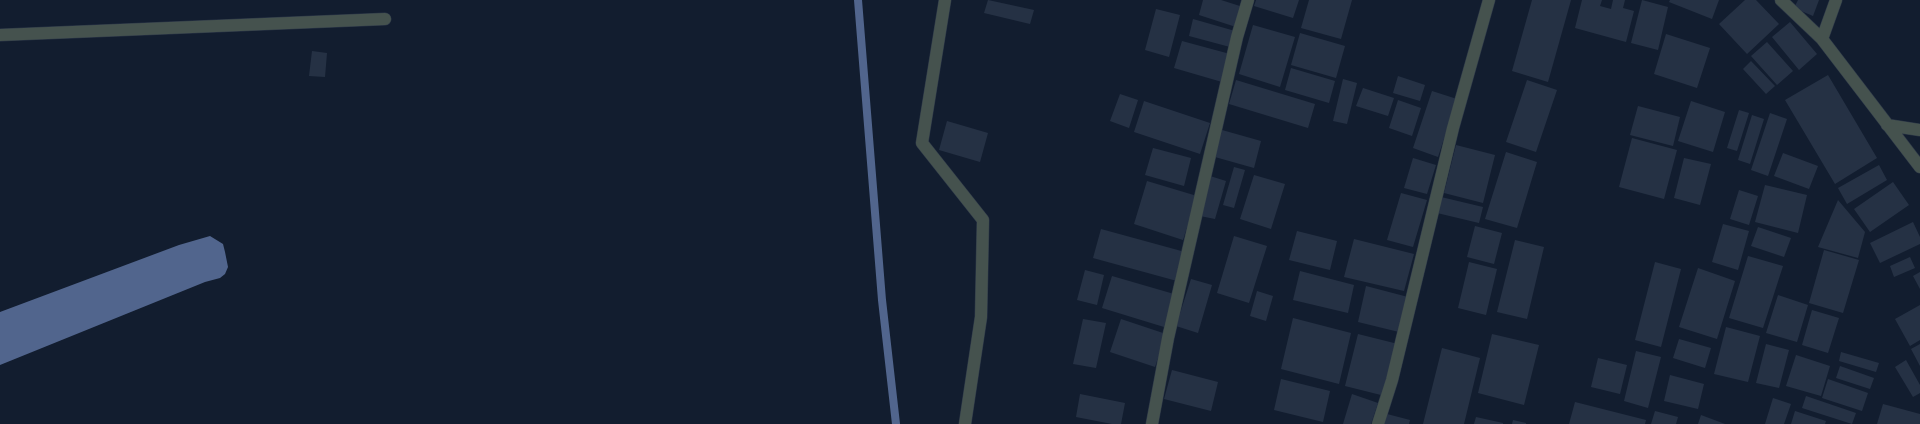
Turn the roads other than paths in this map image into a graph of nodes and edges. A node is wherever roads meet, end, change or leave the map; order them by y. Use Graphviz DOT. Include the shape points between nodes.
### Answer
graph roads {
  1 [pos="945,0"];
  2 [pos="1248,0"];
  3 [pos="1489,0"];
  4 [pos="1781,0"];
  5 [pos="1836,0"];
  6 [pos="385,19"];
  7 [pos="0,35"];
  8 [pos="1822,39"];
  9 [pos="1887,125"];
  10 [pos="1920,130"];
  11 [pos="1920,167"];
  12 [pos="965,424"];
  13 [pos="1152,424"];
  14 [pos="1378,424"];
  1 -- 12 [label="street" via="922,143 983,220 981,316"];
  2 -- 13 [label="street" via="1237,37 1168,338"];
  3 -- 14 [label="street" via="1452,128 1392,380"];
  4 -- 8 [label="street"];
  5 -- 8 [label="street"];
  6 -- 7 [label="street"];
  8 -- 9 [label="street"];
  9 -- 10 [label="street"];
  9 -- 11 [label="street"];
}
